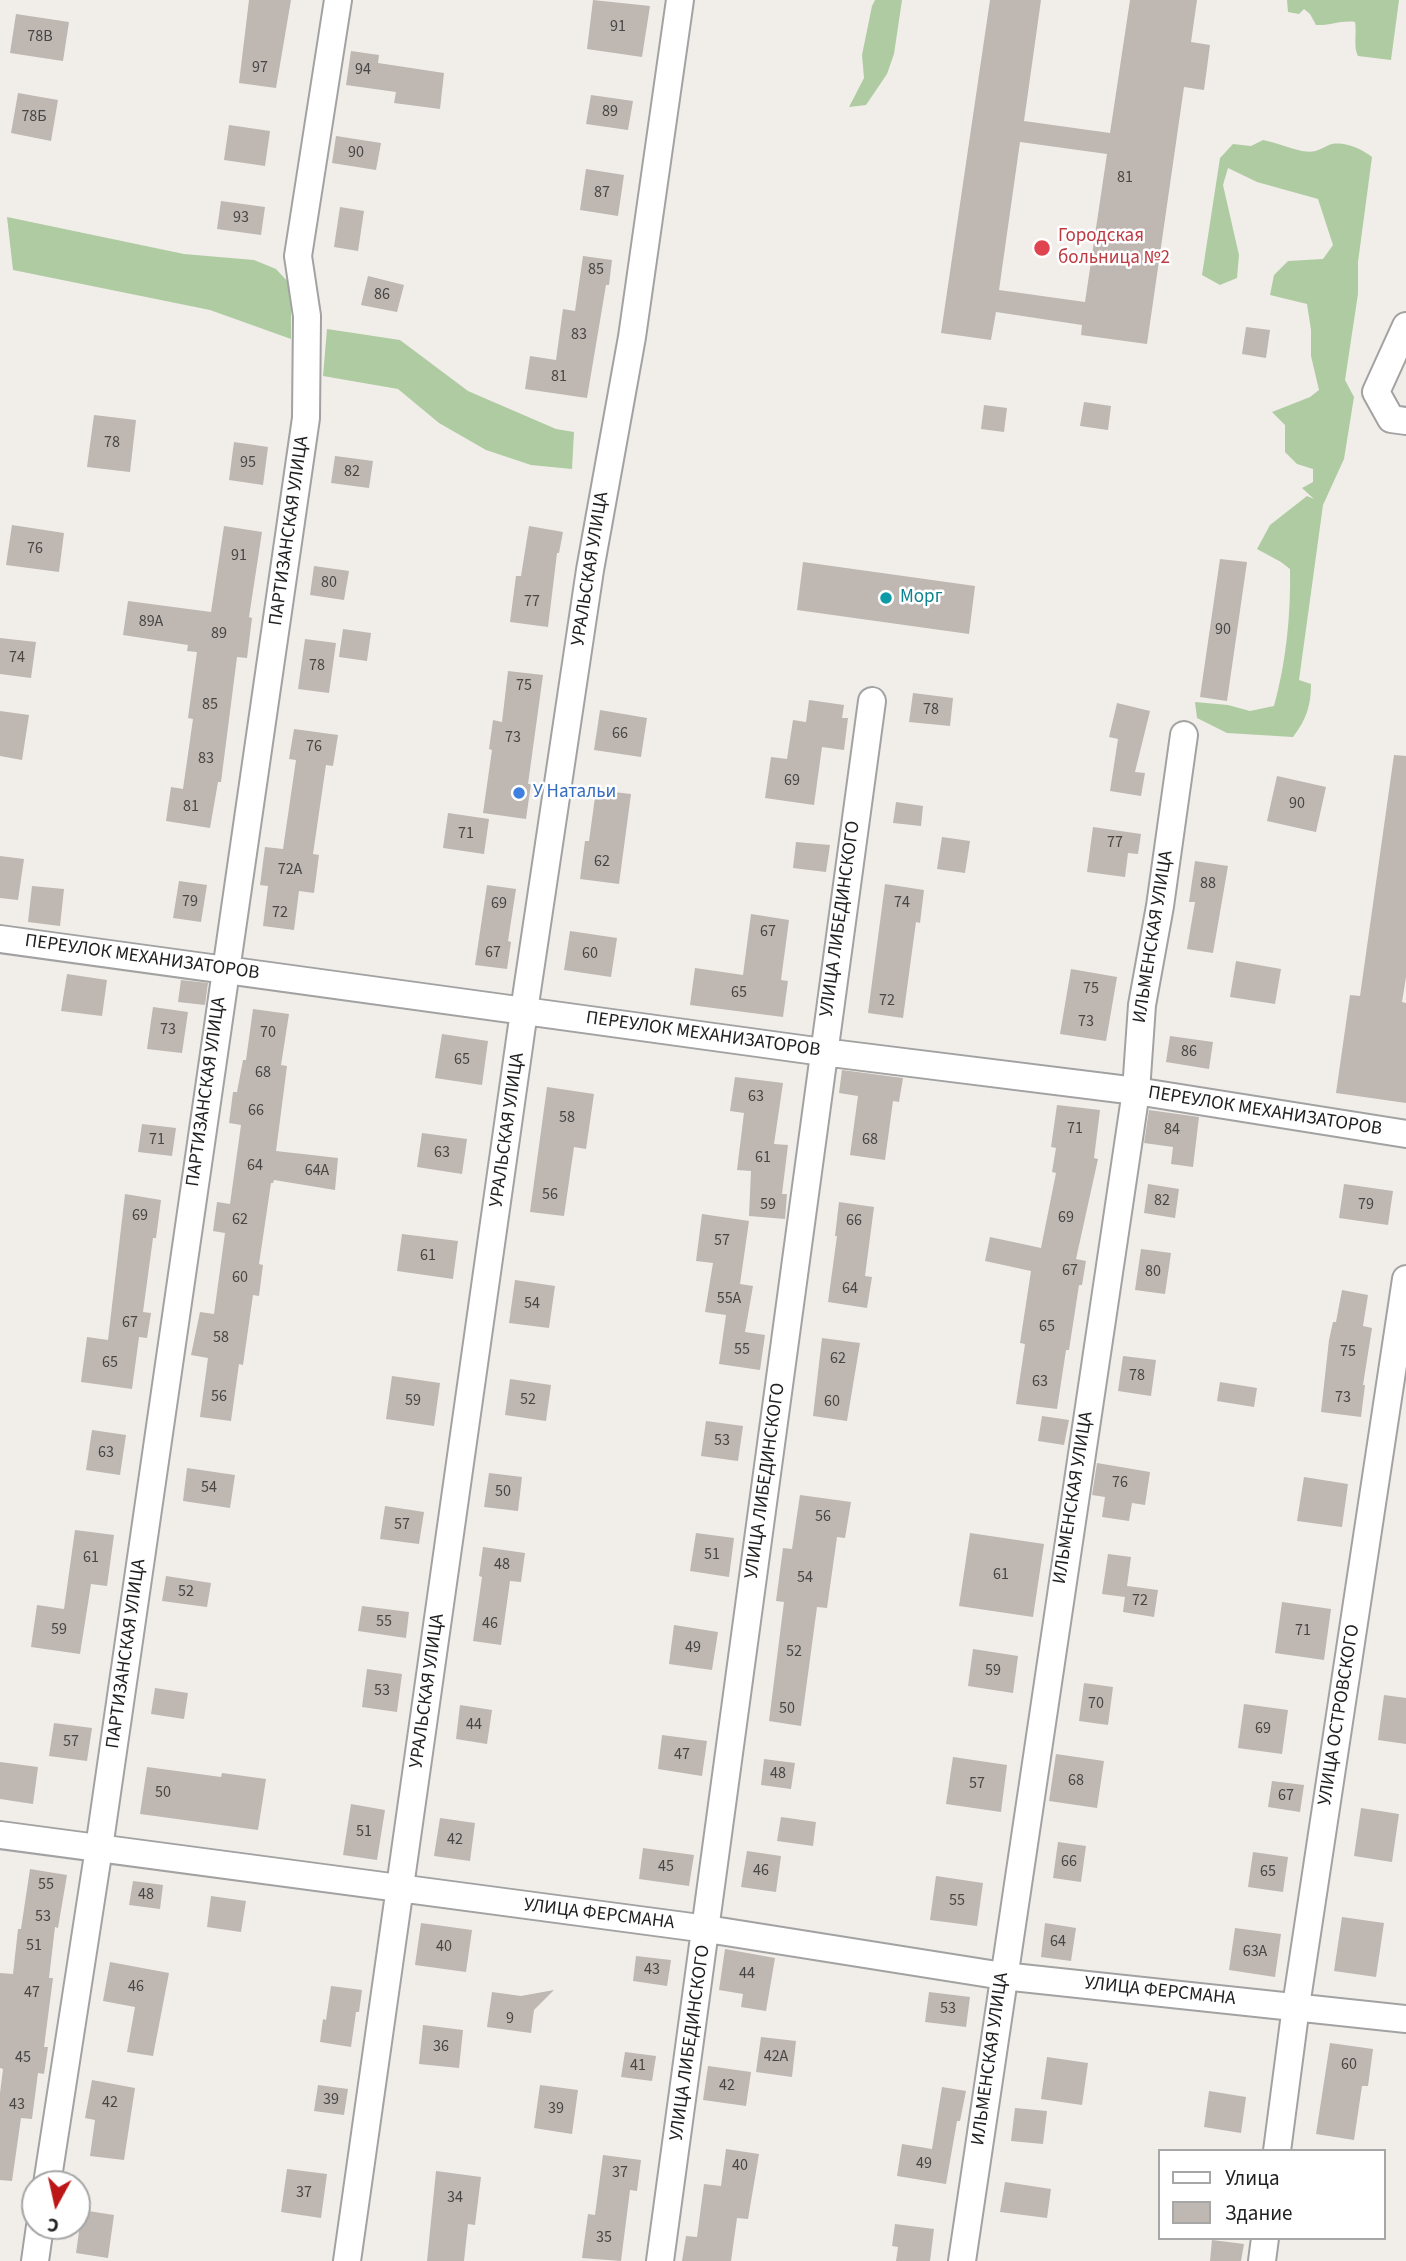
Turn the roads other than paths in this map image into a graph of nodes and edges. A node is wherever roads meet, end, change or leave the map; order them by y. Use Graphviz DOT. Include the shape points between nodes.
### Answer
graph roads {
  1 [pos="338,0"];
  2 [pos="680,0"];
  3 [pos="1406,326"];
  4 [pos="1406,421"];
  5 [pos="872,701"];
  6 [pos="1184,735"];
  7 [pos="0,939"];
  8 [pos="225,969"];
  9 [pos="524,1010"];
  10 [pos="823,1052"];
  11 [pos="1136,1091"];
  12 [pos="1406,1134"];
  13 [pos="1406,1279"];
  14 [pos="0,1835"];
  15 [pos="99,1848"];
  16 [pos="400,1889"];
  17 [pos="707,1929"];
  18 [pos="1003,1976"];
  19 [pos="1296,2006"];
  20 [pos="1406,2019"];
  21 [pos="1277,2149"];
  22 [pos="49,2170"];
  23 [pos="38,2240"];
  24 [pos="1265,2240"];
  25 [pos="34,2261"];
  26 [pos="346,2261"];
  27 [pos="660,2261"];
  28 [pos="962,2261"];
  29 [pos="1262,2261"];
  1 -- 8 [label="street, ПАРТИЗАНСКАЯ УЛИЦА" via="298,256 307,316 306,418"];
  2 -- 9 [label="street, УРАЛЬСКАЯ УЛИЦА" via="632,337 590,570"];
  3 -- 4 [label="street" via="1376,393 1391,419"];
  5 -- 10 [label="street, УЛИЦА ЛИБЕДИНСКОГО"];
  6 -- 11 [label="street, ИЛЬМЕНСКАЯ УЛИЦА" via="1142,1005"];
  7 -- 8 [label="street, ПЕРЕУЛОК МЕХАНИЗАТОРОВ"];
  8 -- 9 [label="street, ПЕРЕУЛОК МЕХАНИЗАТОРОВ"];
  8 -- 15 [label="street, ПАРТИЗАНСКАЯ УЛИЦА"];
  9 -- 10 [label="street, ПЕРЕУЛОК МЕХАНИЗАТОРОВ"];
  9 -- 16 [label="street, УРАЛЬСКАЯ УЛИЦА"];
  10 -- 11 [label="street, ПЕРЕУЛОК МЕХАНИЗАТОРОВ"];
  10 -- 17 [label="street, УЛИЦА ЛИБЕДИНСКОГО"];
  11 -- 12 [label="street, ПЕРЕУЛОК МЕХАНИЗАТОРОВ"];
  11 -- 18 [label="street, ИЛЬМЕНСКАЯ УЛИЦА"];
  13 -- 19 [label="street, УЛИЦА ОСТРОВСКОГО"];
  14 -- 15 [label="street, УЛИЦА ФЕРСМАНА"];
  15 -- 16 [label="street, УЛИЦА ФЕРСМАНА"];
  15 -- 22 [label="street, ПАРТИЗАНСКАЯ УЛИЦА"];
  16 -- 17 [label="street, УЛИЦА ФЕРСМАНА"];
  16 -- 26 [label="street, УРАЛЬСКАЯ УЛИЦА"];
  17 -- 18 [label="street, УЛИЦА ФЕРСМАНА"];
  17 -- 27 [label="street, УЛИЦА ЛИБЕДИНСКОГО"];
  18 -- 19 [label="street, УЛИЦА ФЕРСМАНА"];
  18 -- 28 [label="street, ИЛЬМЕНСКАЯ УЛИЦА"];
  19 -- 20 [label="street, УЛИЦА ФЕРСМАНА"];
  19 -- 21 [label="street, УЛИЦА ОСТРОВСКОГО"];
  23 -- 25 [label="street"];
  24 -- 29 [label="street"];
}
